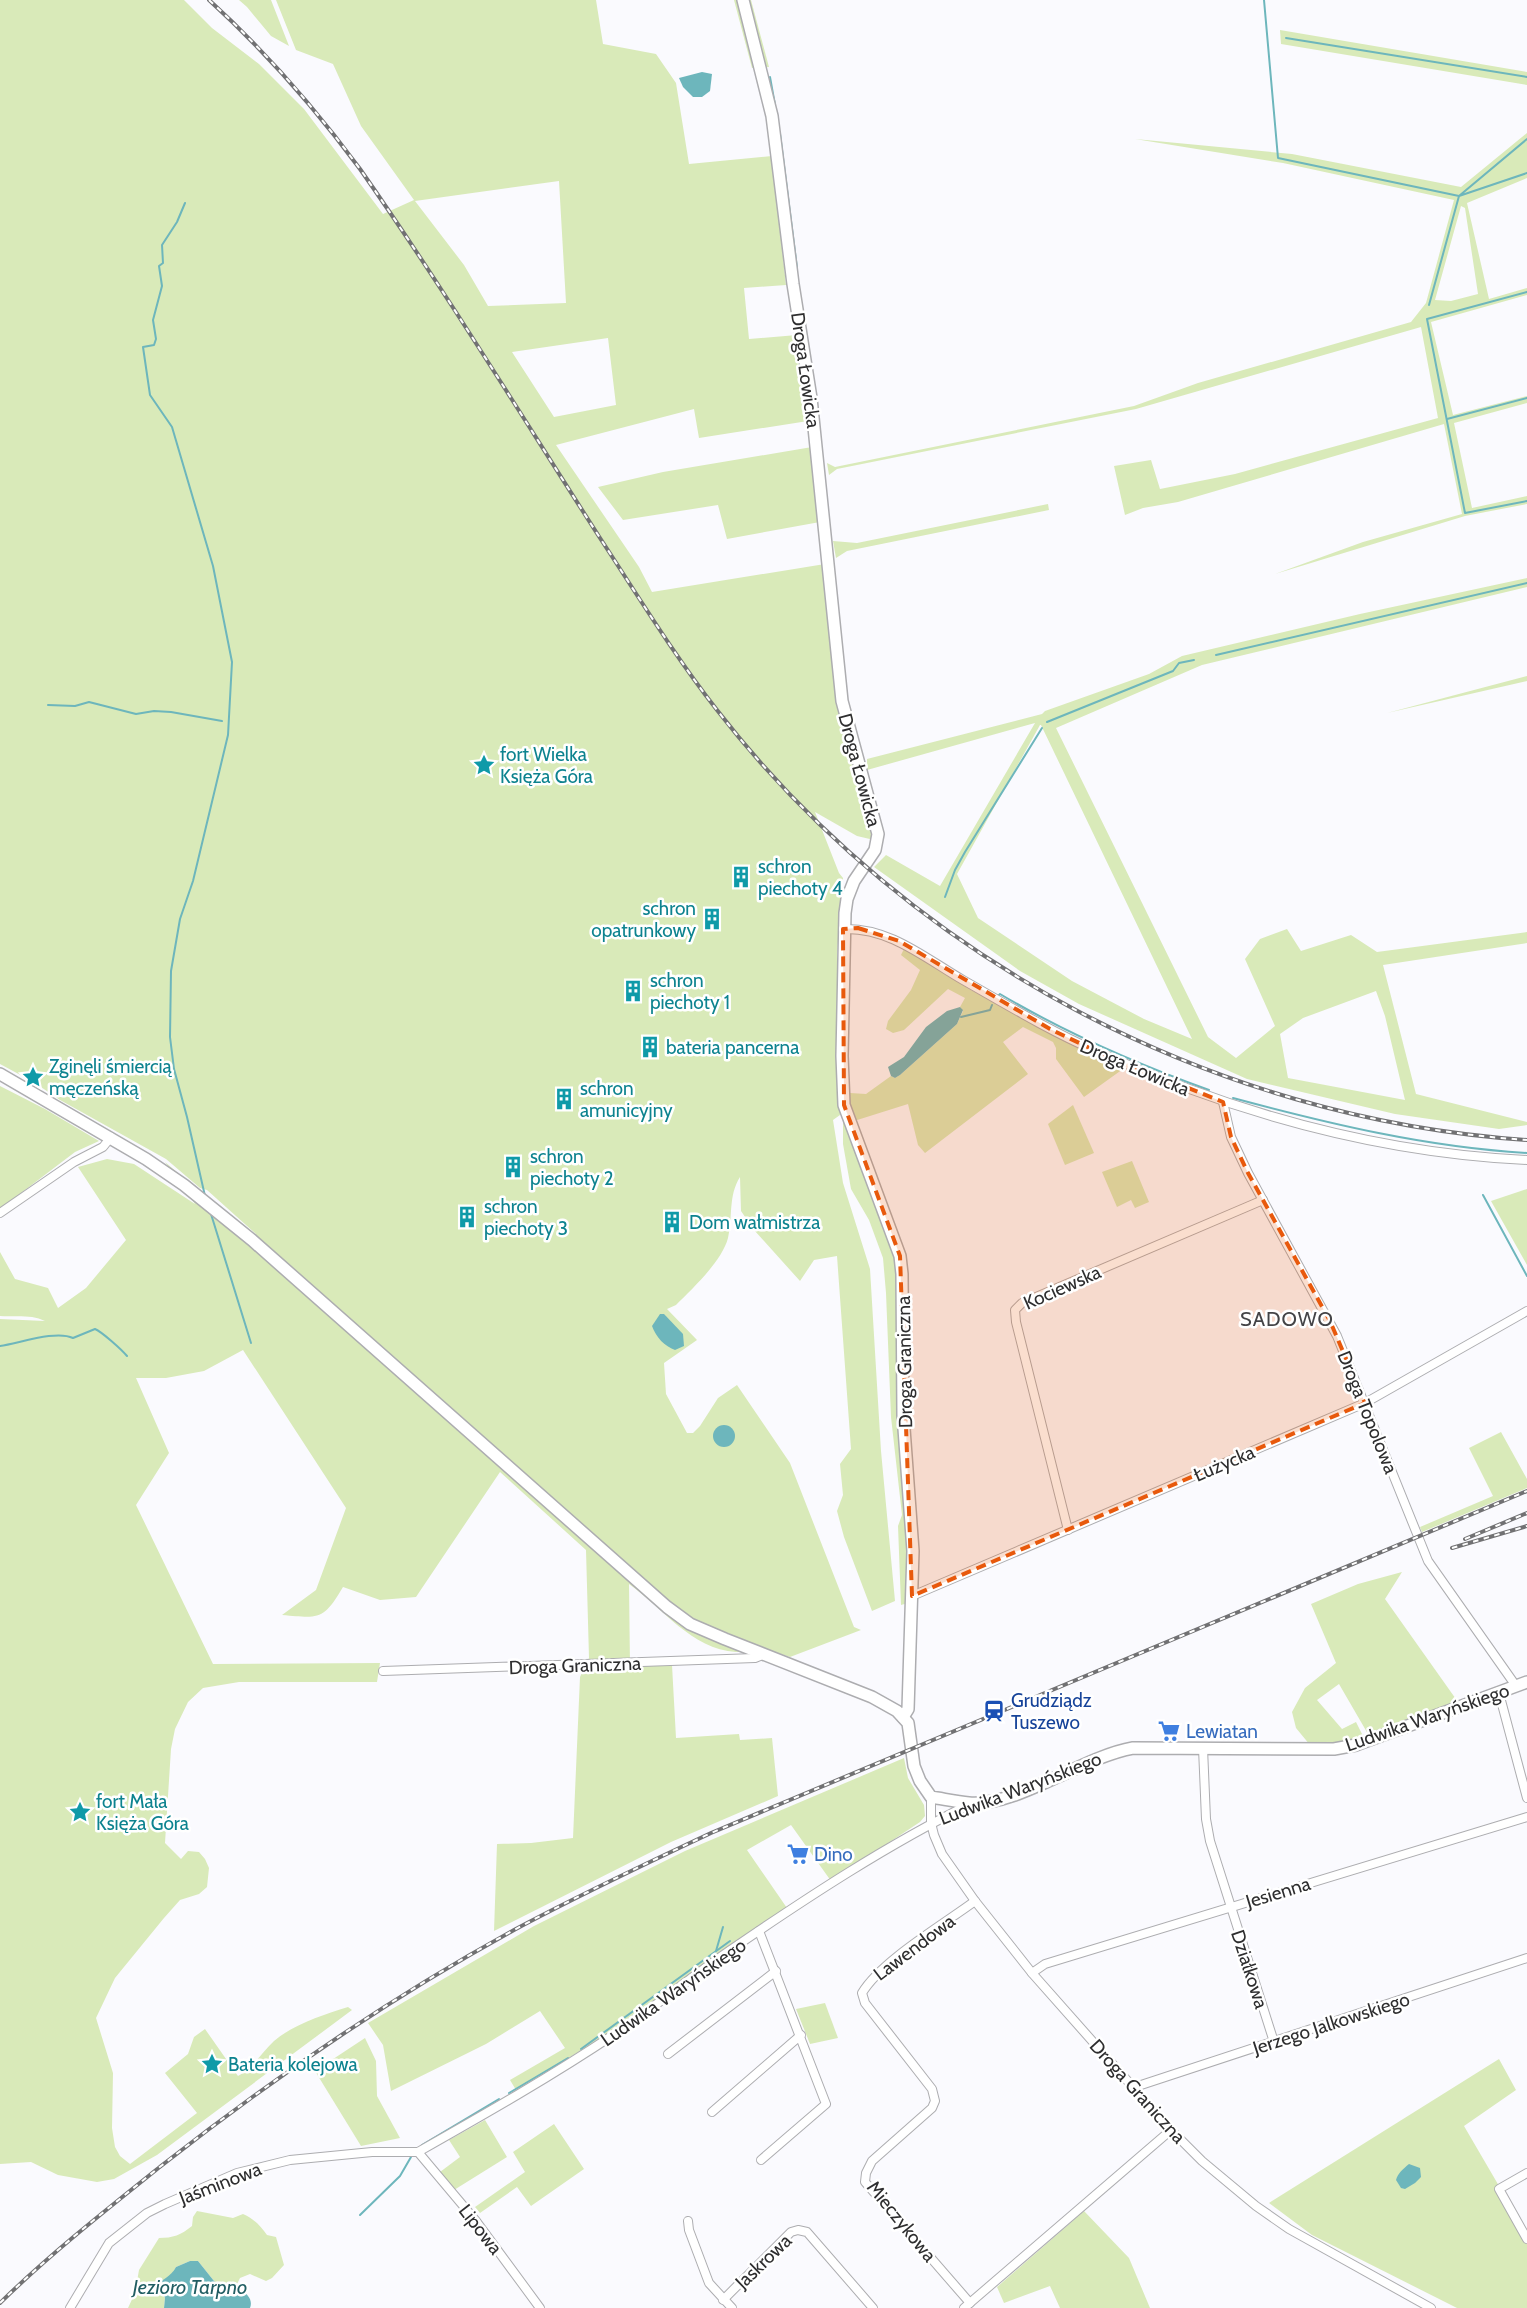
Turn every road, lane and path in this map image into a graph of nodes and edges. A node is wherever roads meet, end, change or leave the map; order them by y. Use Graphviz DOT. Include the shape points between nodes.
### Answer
graph roads {
  1 [pos="743,0"];
  2 [pos="843,929"];
  3 [pos="0,1074"];
  4 [pos="1223,1102"];
  5 [pos="111,1137"];
  6 [pos="1527,1160"];
  7 [pos="1263,1200"];
  8 [pos="0,1213"];
  9 [pos="1527,1311"];
  10 [pos="1365,1403"];
  11 [pos="1068,1530"];
  12 [pos="912,1596"];
  13 [pos="766,1654"];
  14 [pos="383,1670"];
  15 [pos="1522,1684"];
  16 [pos="1498,1693"];
  17 [pos="903,1716"];
  18 [pos="1203,1748"];
  19 [pos="931,1797"];
  20 [pos="1527,1798"];
  21 [pos="970,1804"];
  22 [pos="1527,1817"];
  23 [pos="931,1823"];
  24 [pos="976,1901"];
  25 [pos="1229,1906"];
  26 [pos="759,1931"];
  27 [pos="1527,1958"];
  28 [pos="776,1971"];
  29 [pos="1032,1973"];
  30 [pos="800,2035"];
  31 [pos="1274,2042"];
  32 [pos="899,2047"];
  33 [pos="668,2054"];
  34 [pos="1134,2089"];
  35 [pos="712,2112"];
  36 [pos="1171,2130"];
  37 [pos="418,2152"];
  38 [pos="761,2160"];
  39 [pos="1527,2173"];
  40 [pos="688,2221"];
  41 [pos="1527,2239"];
  42 [pos="724,2300"];
  43 [pos="967,2306"];
  44 [pos="70,2308"];
  45 [pos="540,2308"];
  46 [pos="732,2308"];
  47 [pos="872,2308"];
  48 [pos="1431,2308"];
  1 -- 2 [label="street, Droga Łowicka" via="772,116 811,398 842,701 878,834 876,850 854,881 847,899"];
  2 -- 4 [label="street, Droga Łowicka" via="858,928 899,941 1050,1029"];
  2 -- 12 [label="street, Droga Graniczna" via="844,1105 900,1256 902,1274 903,1415 913,1551"];
  3 -- 5 [label="street"];
  4 -- 6 [label="street, Droga Łowicka" via="1374,1141"];
  4 -- 7 [label="street, Droga Topolowa" via="1231,1137"];
  5 -- 8 [label="street" via="103,1147 74,1162"];
  5 -- 13 [label="street" via="171,1175 252,1240 690,1624"];
  7 -- 10 [label="street, Droga Topolowa" via="1330,1321"];
  7 -- 11 [label="street, Kociewska" via="1024,1302 1015,1310"];
  9 -- 10 [label="street, Łużycka"];
  10 -- 11 [label="street, Łużycka"];
  10 -- 15 [label="street, Droga Topolowa" via="1428,1561"];
  11 -- 12 [label="street, Łużycka"];
  12 -- 17 [label="street, Droga Graniczna" via="908,1709"];
  13 -- 14 [label="street, Droga Graniczna" via="755,1658"];
  13 -- 17 [label="street" via="872,1698"];
  15 -- 16 [label="street, Ludwika Waryńskiego"];
  16 -- 18 [label="street, Ludwika Waryńskiego" via="1356,1745 1312,1750"];
  16 -- 20 [label="street"];
  17 -- 19 [label="street" via="909,1729 914,1766"];
  18 -- 21 [label="street, Ludwika Waryńskiego" via="1151,1747 1116,1751 1018,1794"];
  18 -- 25 [label="street, Działkowa" via="1207,1830"];
  19 -- 21 [label="street"];
  19 -- 23 [label="street, Droga Graniczna"];
  21 -- 23 [label="street, Ludwika Waryńskiego"];
  22 -- 25 [label="street, Jesienna"];
  23 -- 24 [label="street, Droga Graniczna" via="942,1854"];
  23 -- 26 [label="street, Ludwika Waryńskiego"];
  24 -- 29 [label="street, Droga Graniczna"];
  24 -- 32 [label="street, Lawendowa" via="890,1963 869,1981 862,1993 865,2003"];
  25 -- 29 [label="street, Jesienna" via="1045,1964"];
  25 -- 31 [label="street, Działkowa"];
  26 -- 28 [label="street"];
  26 -- 37 [label="street, Ludwika Waryńskiego" via="617,2032 508,2101"];
  27 -- 31 [label="street, Jerzego Jalkowskiego"];
  28 -- 30 [label="street"];
  28 -- 33 [label="street"];
  29 -- 34 [label="street, Droga Graniczna"];
  30 -- 35 [label="street"];
  30 -- 38 [label="street" via="826,2104"];
  31 -- 34 [label="street, Jerzego Jalkowskiego"];
  32 -- 43 [label="street, Mieczykowa" via="932,2089 935,2100 932,2108 872,2161 865,2182"];
  34 -- 36 [label="street, Droga Graniczna"];
  36 -- 43 [label="street, Mieczykowa"];
  36 -- 48 [label="street, Droga Graniczna" via="1202,2161 1289,2229"];
  37 -- 44 [label="street, Jaśminowa" via="372,2152 290,2160 237,2173 165,2204 134,2222 109,2244"];
  37 -- 45 [label="street, Lipowa" via="476,2222"];
  39 -- 41 [label="street" via="1499,2189"];
  40 -- 42 [label="street" via="688,2230 709,2283"];
  42 -- 46 [label="street"];
  42 -- 47 [label="street, Jaskrowa" via="790,2232 798,2230 807,2232"];
}
